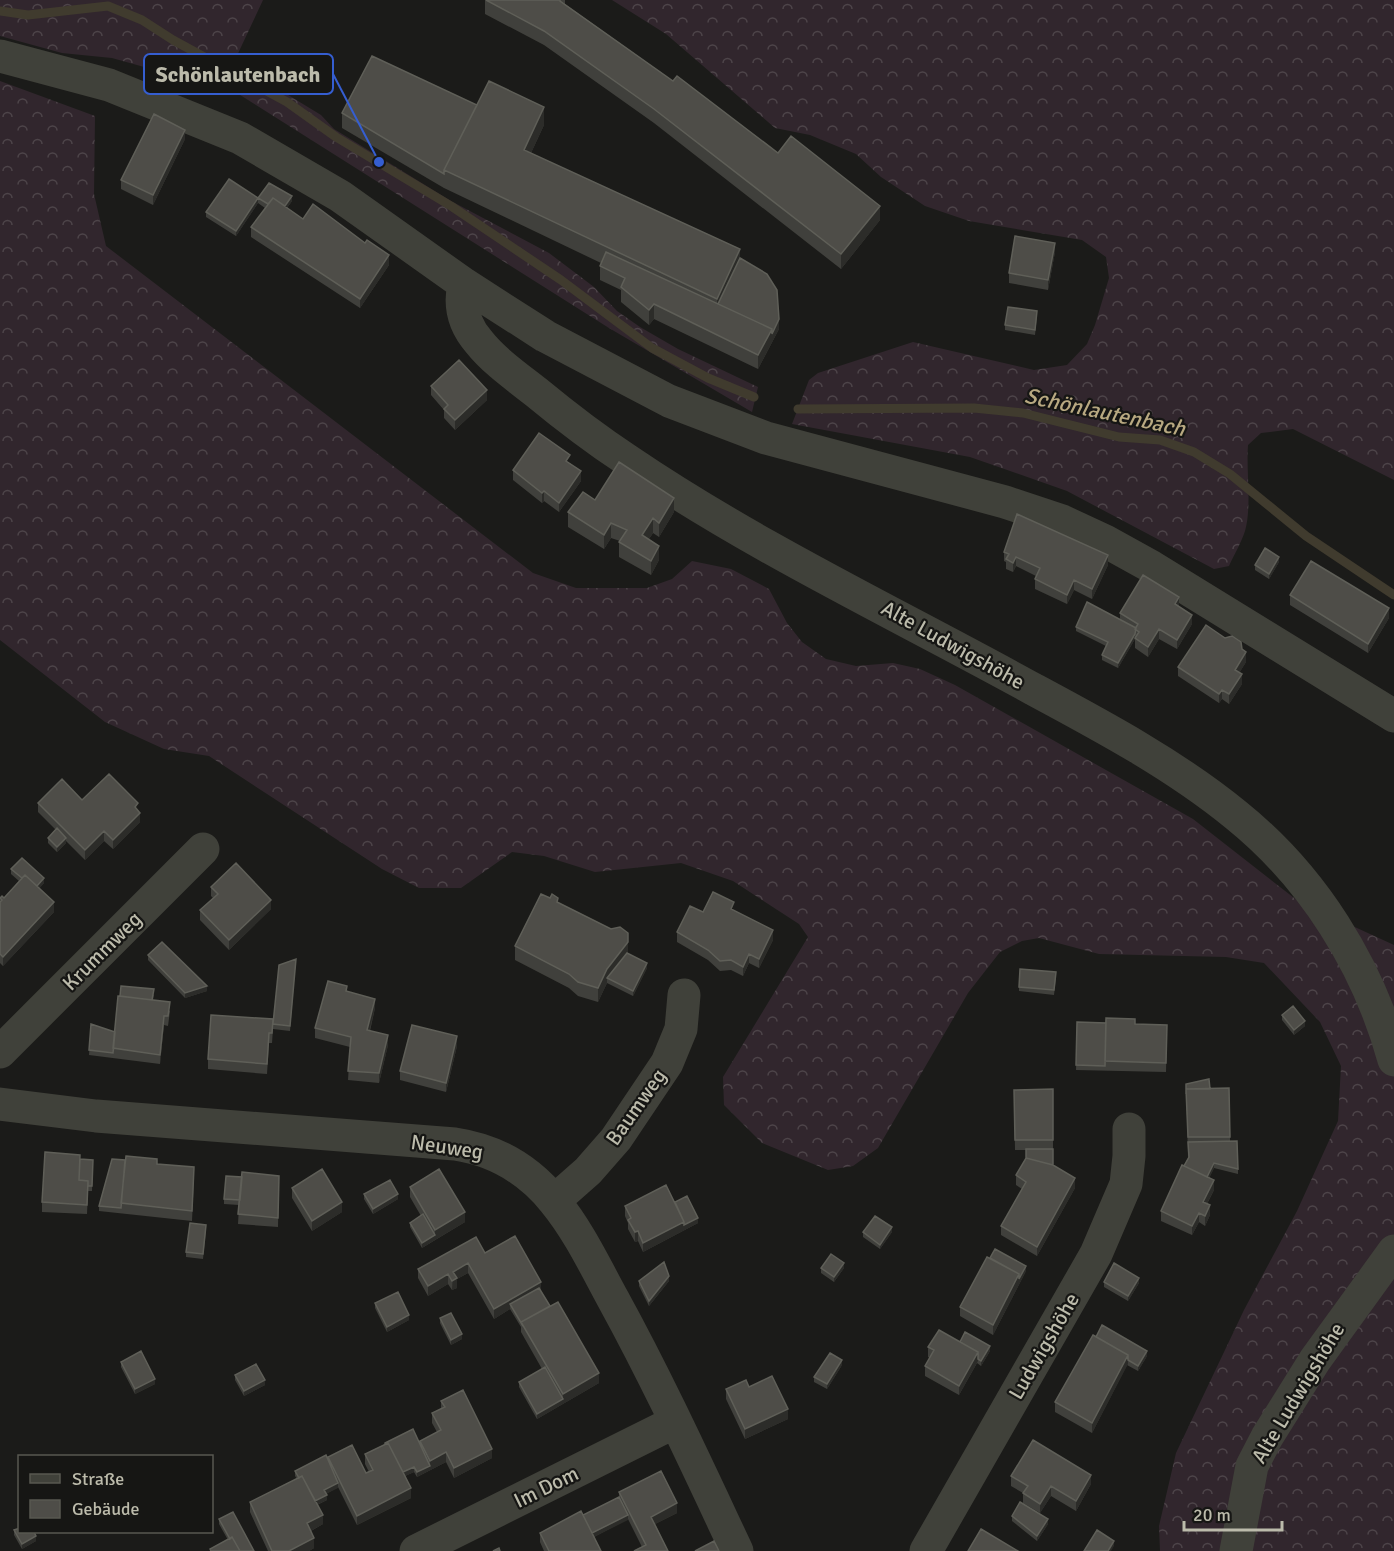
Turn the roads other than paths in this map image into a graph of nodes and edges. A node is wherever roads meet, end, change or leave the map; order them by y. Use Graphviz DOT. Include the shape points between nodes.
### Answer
graph roads {
  1 [pos="0,56"];
  2 [pos="464,284"];
  3 [pos="1394,716"];
  4 [pos="203,849"];
  5 [pos="684,995"];
  6 [pos="0,1052"];
  7 [pos="1394,1060"];
  8 [pos="0,1104"];
  9 [pos="1128,1129"];
  10 [pos="554,1201"];
  11 [pos="1394,1251"];
  12 [pos="675,1422"];
  13 [pos="416,1551"];
  14 [pos="737,1551"];
  15 [pos="926,1551"];
  16 [pos="1236,1551"];
  1 -- 2 [label="street" via="109,85 240,138 340,196"];
  2 -- 3 [label="street" via="545,336 669,401 766,438 1062,521 1152,567"];
  2 -- 7 [label="street, Alte Ludwigshöhe" via="461,309 479,343 591,436 729,525 1096,723 1235,814 1274,849 1313,896 1365,979"];
  4 -- 6 [label="street, Krummweg"];
  5 -- 10 [label="street, Baumweg" via="681,1029 667,1063 616,1139"];
  8 -- 10 [label="street, Neuweg" via="96,1116 480,1148 518,1168"];
  9 -- 15 [label="street, Ludwigshöhe" via="1126,1184 1096,1254"];
  10 -- 12 [label="street, Neuweg" via="579,1237"];
  11 -- 16 [label="street, Alte Ludwigshöhe" via="1315,1360 1267,1437 1252,1466"];
  12 -- 13 [label="street, Im Dom"];
  12 -- 14 [label="street, Neuweg"];
}
